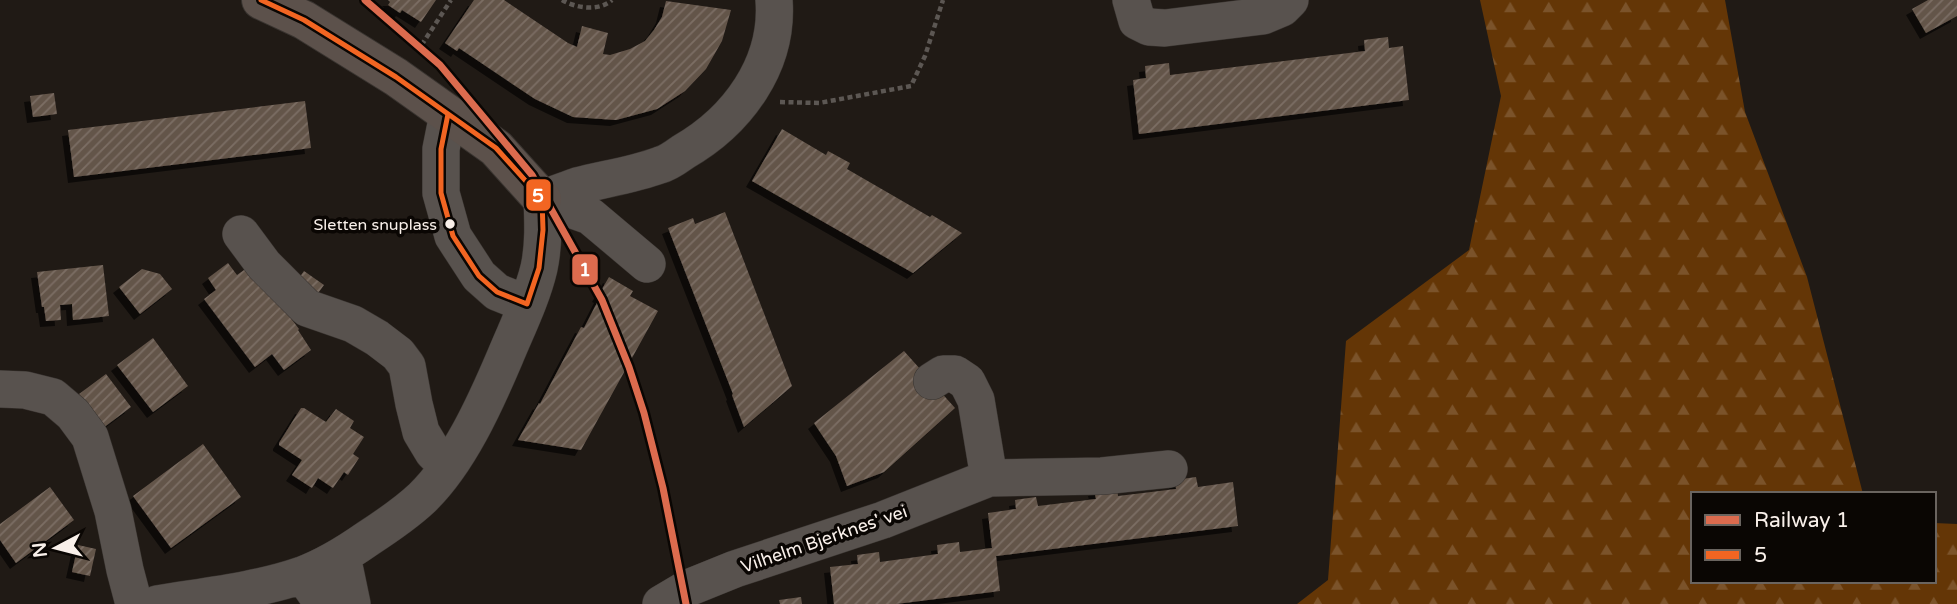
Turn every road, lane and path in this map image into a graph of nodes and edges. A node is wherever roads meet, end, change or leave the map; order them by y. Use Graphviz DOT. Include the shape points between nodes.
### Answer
graph roads {
  1 [pos="261,0"];
  2 [pos="451,0"];
  3 [pos="562,0"];
  4 [pos="612,0"];
  5 [pos="774,0"];
  6 [pos="943,0"];
  7 [pos="1131,0"];
  8 [pos="1290,0"];
  9 [pos="435,25"];
  10 [pos="745,100"];
  11 [pos="448,114"];
  12 [pos="542,199"];
  13 [pos="241,234"];
  14 [pos="647,264"];
  15 [pos="527,304"];
  16 [pos="932,381"];
  17 [pos="0,389"];
  18 [pos="447,467"];
  19 [pos="1169,469"];
  20 [pos="989,478"];
  21 [pos="342,556"];
  22 [pos="313,589"];
  23 [pos="134,604"];
  24 [pos="157,604"];
  25 [pos="352,604"];
  26 [pos="660,604"];
  1 -- 11 [label="main road" via="304,20"];
  2 -- 9 [label="path"];
  3 -- 4 [label="path" via="591,8"];
  5 -- 10 [label="street" via="771,44"];
  6 -- 10 [label="path" via="926,56 911,86 819,103"];
  7 -- 8 [label="street" via="1137,21 1165,28 1263,16"];
  10 -- 12 [label="street" via="716,131 662,165"];
  11 -- 12 [label="main road" via="496,148"];
  11 -- 15 [label="street" via="441,149 441,193 453,236 497,292"];
  12 -- 14 [label="street" via="590,216"];
  12 -- 15 [label="street" via="539,268"];
  13 -- 18 [label="street" via="307,308 353,324 398,354 407,366 421,432"];
  15 -- 18 [label="street" via="476,419"];
  16 -- 20 [label="street" via="955,374 967,382 976,400"];
  17 -- 23 [label="street" via="53,397 74,414 90,438 113,511"];
  18 -- 21 [label="street" via="399,519"];
  19 -- 20 [label="street, Vilhelm Bjerknes' vei" via="1102,476"];
  20 -- 26 [label="street, Vilhelm Bjerknes' vei" via="883,520 735,569"];
  21 -- 22 [label="street"];
  21 -- 25 [label="street"];
  22 -- 24 [label="street" via="234,591"];
}
